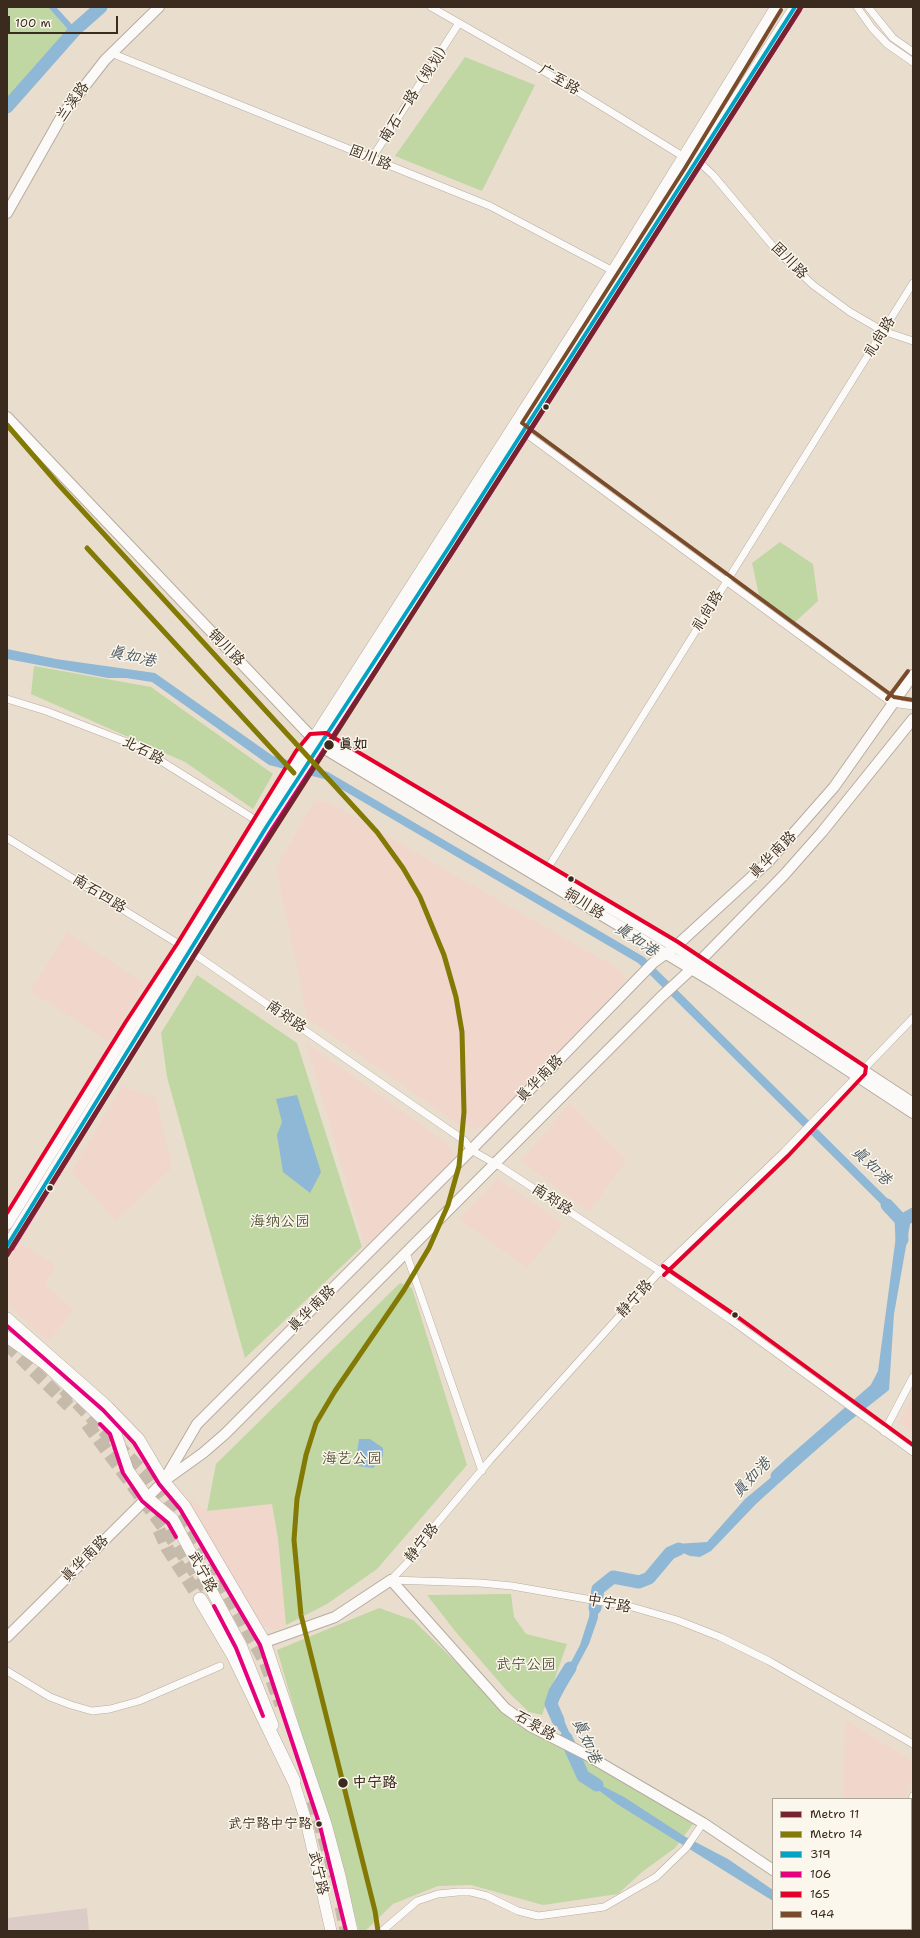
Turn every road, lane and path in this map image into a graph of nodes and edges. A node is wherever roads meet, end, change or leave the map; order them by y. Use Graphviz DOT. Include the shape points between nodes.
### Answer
graph roads {
  1 [pos="159,7"];
  2 [pos="431,7"];
  3 [pos="776,7"];
  4 [pos="795,7"];
  5 [pos="857,7"];
  6 [pos="868,7"];
  7 [pos="459,23"];
  8 [pos="913,52"];
  9 [pos="111,53"];
  10 [pos="913,62"];
  11 [pos="684,157"];
  12 [pos="372,158"];
  13 [pos="697,160"];
  14 [pos="7,212"];
  15 [pos="618,274"];
  16 [pos="913,284"];
  17 [pos="884,331"];
  18 [pos="913,341"];
  19 [pos="7,417"];
  20 [pos="518,428"];
  21 [pos="727,581"];
  22 [pos="913,675"];
  23 [pos="7,699"];
  24 [pos="892,703"];
  25 [pos="913,706"];
  26 [pos="913,719"];
  27 [pos="319,741"];
  28 [pos="285,791"];
  29 [pos="263,824"];
  30 [pos="7,838"];
  31 [pos="544,875"];
  32 [pos="675,947"];
  33 [pos="186,949"];
  34 [pos="666,955"];
  35 [pos="695,966"];
  36 [pos="913,1018"];
  37 [pos="858,1073"];
  38 [pos="913,1104"];
  39 [pos="913,1113"];
  40 [pos="471,1150"];
  41 [pos="496,1164"];
  42 [pos="7,1224"];
  43 [pos="7,1246"];
  44 [pos="406,1254"];
  45 [pos="660,1271"];
  46 [pos="7,1318"];
  47 [pos="7,1337"];
  48 [pos="913,1377"];
  49 [pos="884,1432"];
  50 [pos="913,1452"];
  51 [pos="482,1471"];
  52 [pos="164,1481"];
  53 [pos="147,1497"];
  54 [pos="391,1580"];
  55 [pos="200,1600"];
  56 [pos="7,1637"];
  57 [pos="265,1642"];
  58 [pos="220,1666"];
  59 [pos="7,1671"];
  60 [pos="913,1744"];
  61 [pos="294,1781"];
  62 [pos="702,1823"];
  63 [pos="772,1869"];
  64 [pos="331,1931"];
  65 [pos="352,1931"];
  66 [pos="382,1931"];
  1 -- 9 [label="main road, 兰溪路"];
  2 -- 7 [label="street, 广至路"];
  3 -- 11 [label="main road"];
  4 -- 13 [label="main road"];
  5 -- 10 [label="street" via="887,44"];
  6 -- 8 [label="street" via="893,38"];
  7 -- 11 [label="street, 广至路" via="559,80"];
  7 -- 12 [label="street, 南石一路（规划）"];
  9 -- 12 [label="street, 固川路"];
  9 -- 14 [label="main road, 兰溪路" via="63,114"];
  11 -- 13 [label="street"];
  11 -- 15 [label="main road"];
  12 -- 15 [label="street, 固川路" via="490,206"];
  13 -- 15 [label="main road"];
  13 -- 17 [label="street, 固川路" via="713,175 777,251 813,285 850,312"];
  15 -- 20 [label="main road"];
  16 -- 17 [label="street, 礼尚路"];
  17 -- 18 [label="street, 固川路"];
  17 -- 21 [label="street, 礼尚路"];
  19 -- 27 [label="main road, 铜川路"];
  20 -- 21 [label="street"];
  20 -- 27 [label="main road"];
  21 -- 24 [label="street"];
  21 -- 31 [label="street, 礼尚路"];
  22 -- 24 [label="main road, 真华南路"];
  23 -- 29 [label="street, 北石路" via="137,746"];
  24 -- 25 [label="street"];
  24 -- 32 [label="main road, 真华南路" via="834,787 807,820 769,861"];
  26 -- 35 [label="main road, 真华南路" via="822,832"];
  27 -- 28 [label="main road" via="309,762"];
  27 -- 28 [label="main road" via="301,754"];
  27 -- 31 [label="main road, 铜川路"];
  28 -- 29 [label="main road"];
  29 -- 33 [label="main road"];
  30 -- 33 [label="street, 南石四路"];
  31 -- 32 [label="main road, 铜川路"];
  31 -- 34 [label="main road, 铜川路"];
  32 -- 34 [label="main road, 真华南路"];
  32 -- 35 [label="main road, 铜川路"];
  33 -- 40 [label="street, 南郑路" via="465,1141"];
  33 -- 42 [label="main road" via="130,1026"];
  33 -- 43 [label="main road"];
  34 -- 35 [label="main road, 铜川路"];
  34 -- 40 [label="main road, 真华南路" via="653,963"];
  35 -- 37 [label="main road, 铜川路"];
  35 -- 41 [label="main road, 真华南路" via="661,997"];
  36 -- 37 [label="street, 静宁路"];
  37 -- 38 [label="main road, 铜川路"];
  37 -- 39 [label="main road, 铜川路"];
  37 -- 45 [label="street, 静宁路" via="784,1152"];
  40 -- 41 [label="street, 南郑路"];
  40 -- 52 [label="main road, 真华南路" via="197,1424"];
  41 -- 44 [label="main road, 真华南路"];
  41 -- 45 [label="street, 南郑路"];
  44 -- 51 [label="street"];
  44 -- 52 [label="main road, 真华南路" via="225,1434 204,1453"];
  45 -- 49 [label="street, 南郑路"];
  45 -- 51 [label="street, 静宁路"];
  46 -- 52 [label="main road" via="101,1401 139,1439"];
  47 -- 53 [label="main road, 武宁路" via="46,1365 115,1431 128,1470"];
  48 -- 49 [label="street"];
  49 -- 50 [label="street, 南郑路"];
  51 -- 54 [label="street, 静宁路"];
  52 -- 53 [label="main road, 真华南路"];
  52 -- 57 [label="main road" via="185,1506"];
  53 -- 56 [label="main road, 真华南路"];
  53 -- 61 [label="main road, 武宁路" via="173,1519 241,1645"];
  54 -- 57 [label="main road" via="335,1616"];
  54 -- 60 [label="street, 中宁路" via="512,1586 632,1607 677,1620 720,1637 804,1680"];
  54 -- 62 [label="main road, 石泉路" via="505,1708 530,1726 585,1754"];
  55 -- 61 [label="highway" via="236,1662"];
  57 -- 65 [label="main road" via="326,1824"];
  58 -- 59 [label="street" via="139,1701 92,1711 50,1697"];
  61 -- 64 [label="main road, 武宁路" via="306,1821"];
  62 -- 63 [label="main road, 石泉路"];
  62 -- 66 [label="street" via="686,1848 656,1877 604,1907 538,1916 518,1911 488,1896 471,1892 438,1894 417,1901"];
}
